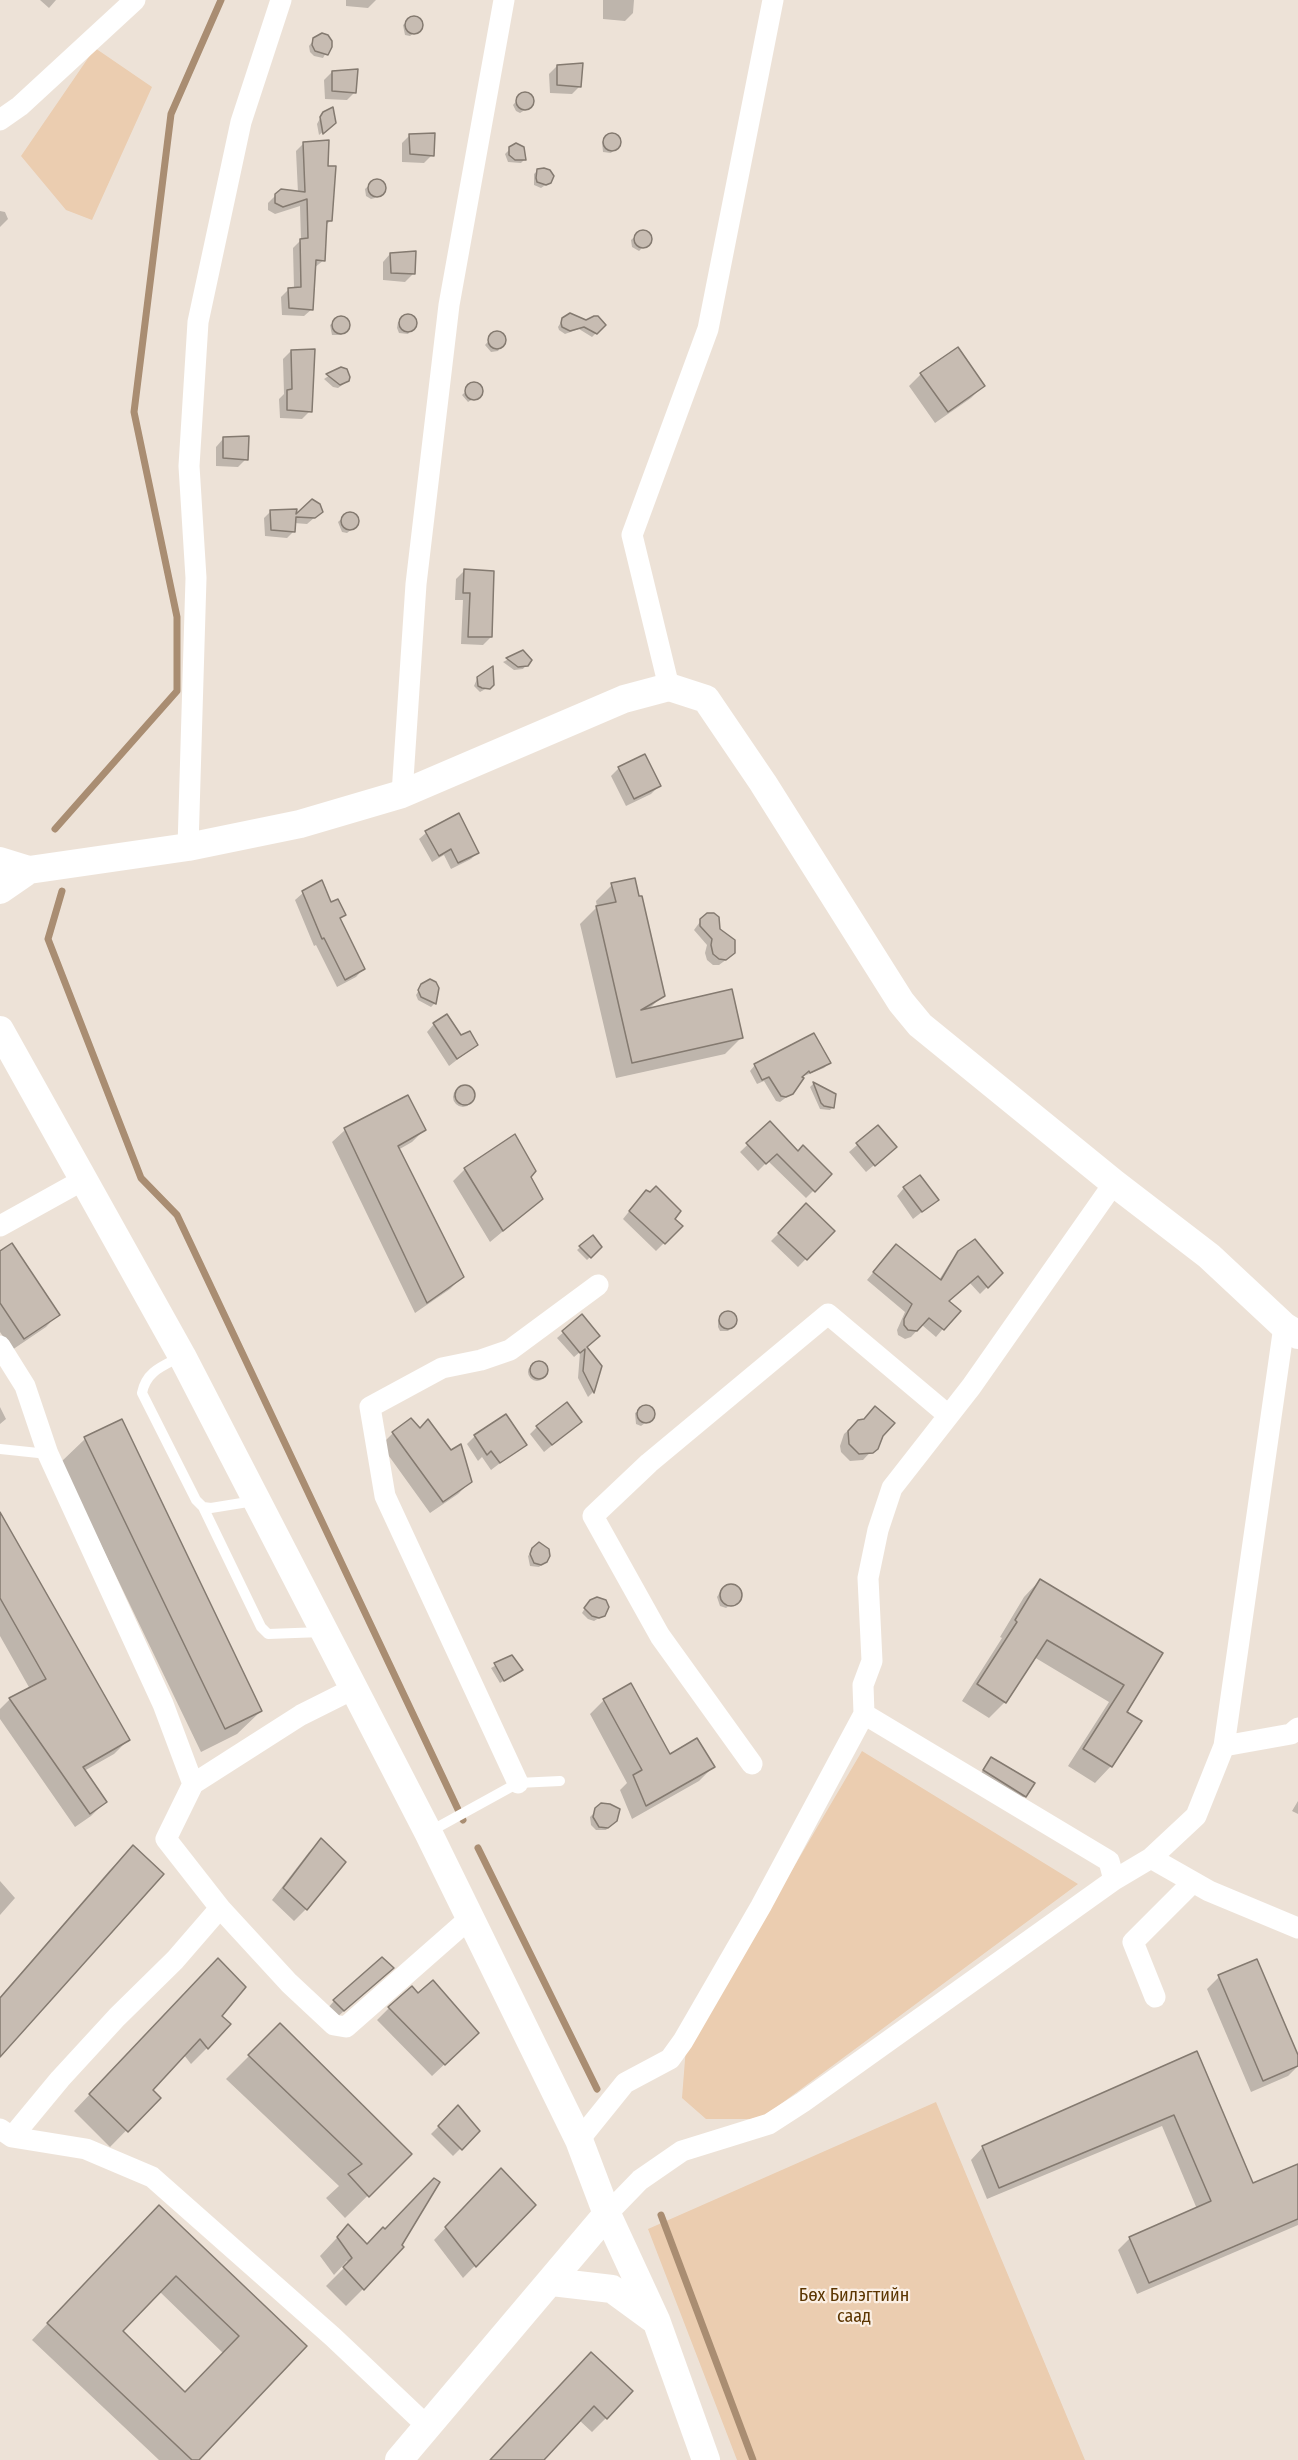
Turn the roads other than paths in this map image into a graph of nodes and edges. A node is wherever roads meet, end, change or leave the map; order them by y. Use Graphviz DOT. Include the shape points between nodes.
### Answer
graph roads {
  1 [pos="135,0"];
  2 [pos="281,0"];
  3 [pos="504,0"];
  4 [pos="773,0"];
  5 [pos="0,120"];
  6 [pos="669,687"];
  7 [pos="402,794"];
  8 [pos="188,847"];
  9 [pos="0,861"];
  10 [pos="29,870"];
  11 [pos="0,891"];
  12 [pos="0,1030"];
  13 [pos="83,1180"];
  14 [pos="1114,1183"];
  15 [pos="0,1226"];
  16 [pos="598,1285"];
  17 [pos="1291,1331"];
  18 [pos="0,1346"];
  19 [pos="182,1356"];
  20 [pos="948,1415"];
  21 [pos="0,1449"];
  22 [pos="48,1454"];
  23 [pos="257,1501"];
  24 [pos="203,1507"];
  25 [pos="326,1632"];
  26 [pos="355,1688"];
  27 [pos="864,1714"];
  28 [pos="1298,1728"];
  29 [pos="1224,1746"];
  30 [pos="752,1764"];
  31 [pos="560,1781"];
  32 [pos="518,1783"];
  33 [pos="194,1784"];
  34 [pos="438,1827"];
  35 [pos="1150,1858"];
  36 [pos="1114,1880"];
  37 [pos="1193,1882"];
  38 [pos="220,1908"];
  39 [pos="470,1918"];
  40 [pos="1298,1928"];
  41 [pos="1155,1997"];
  42 [pos="6,2133"];
  43 [pos="579,2140"];
  44 [pos="608,2214"];
  45 [pos="552,2282"];
  46 [pos="656,2320"];
  47 [pos="427,2426"];
  48 [pos="399,2460"];
  49 [pos="706,2460"];
  1 -- 5 [label="street"];
  2 -- 8 [label="street" via="241,122 198,321 189,466 196,578"];
  3 -- 7 [label="street" via="449,305 416,584"];
  4 -- 6 [label="street" via="708,329 632,536"];
  6 -- 7 [label="street" via="624,699"];
  6 -- 14 [label="street" via="706,699 901,1002 920,1025"];
  7 -- 8 [label="street" via="300,824"];
  8 -- 10 [label="street"];
  9 -- 10 [label="street"];
  10 -- 11 [label="street"];
  12 -- 13 [label="street"];
  13 -- 15 [label="street"];
  13 -- 19 [label="street"];
  14 -- 17 [label="street" via="1209,1256"];
  14 -- 20 [label="street"];
  16 -- 32 [label="street" via="510,1350 442,1368 370,1407 385,1496"];
  17 -- 29 [label="street"];
  18 -- 22 [label="street" via="25,1386"];
  19 -- 23 [label="street"];
  19 -- 24 [label="lane" via="152,1371 144,1381 142,1393"];
  20 -- 27 [label="street" via="892,1488 878,1530 868,1578 872,1660 863,1685"];
  20 -- 30 [label="street" via="828,1314 658,1456 593,1516 660,1636"];
  21 -- 22 [label="lane"];
  22 -- 33 [label="street" via="163,1704"];
  23 -- 24 [label="lane"];
  23 -- 25 [label="street"];
  24 -- 25 [label="lane" via="261,1627 268,1634"];
  25 -- 26 [label="street"];
  26 -- 33 [label="street" via="301,1715"];
  26 -- 34 [label="street"];
  27 -- 36 [label="street" via="1109,1861"];
  27 -- 43 [label="street" via="683,2041 670,2059 625,2084"];
  28 -- 29 [label="street" via="1292,1734"];
  29 -- 35 [label="street" via="1196,1816"];
  31 -- 32 [label="lane"];
  32 -- 34 [label="lane"];
  33 -- 38 [label="street" via="166,1839"];
  34 -- 39 [label="street"];
  35 -- 36 [label="street"];
  35 -- 37 [label="street"];
  36 -- 44 [label="street" via="769,2124 682,2151 640,2180"];
  37 -- 40 [label="street"];
  37 -- 41 [label="street" via="1133,1942"];
  38 -- 39 [label="street" via="289,1983 334,2025 346,2027"];
  38 -- 42 [label="street" via="175,1960"];
  39 -- 43 [label="street"];
  42 -- 47 [label="street" via="86,2149 152,2177"];
  43 -- 44 [label="street"];
  44 -- 45 [label="street"];
  44 -- 46 [label="street"];
  45 -- 46 [label="street" via="612,2289"];
  45 -- 47 [label="street"];
  46 -- 49 [label="street"];
  47 -- 48 [label="street"];
}
